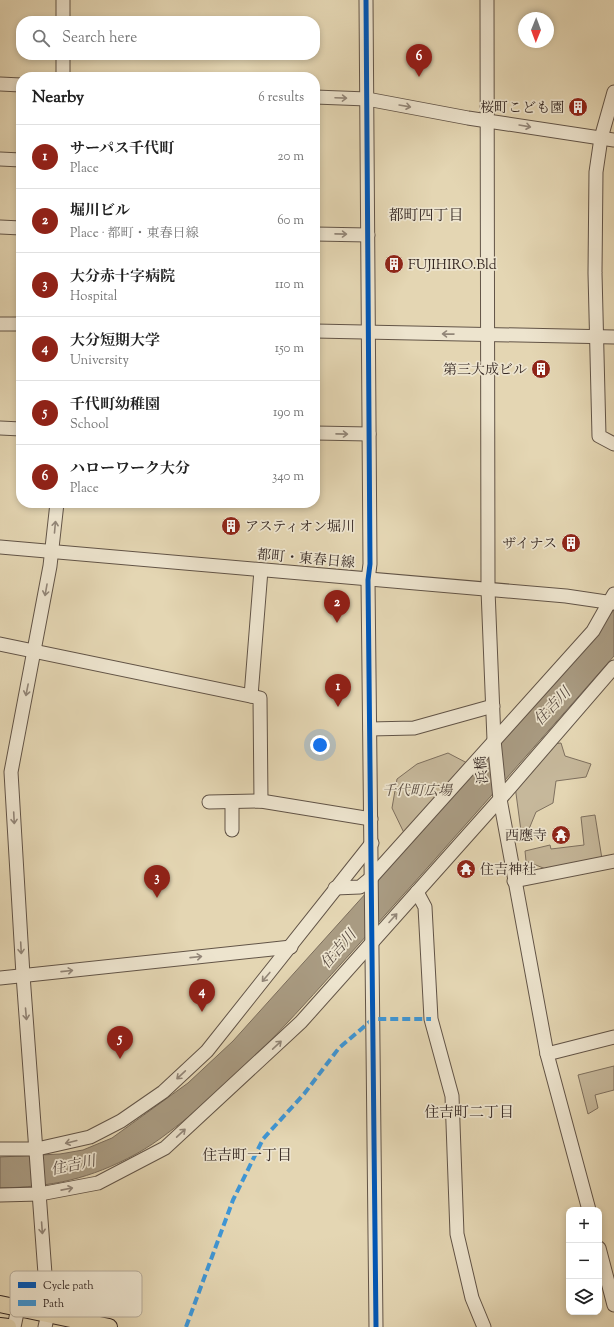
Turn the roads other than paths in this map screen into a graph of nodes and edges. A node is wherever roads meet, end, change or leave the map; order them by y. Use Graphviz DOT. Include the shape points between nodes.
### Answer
graph roads {
  1 [pos="63,0"];
  2 [pos="366,0"];
  3 [pos="487,0"];
  4 [pos="63,16"];
  5 [pos="63,60"];
  6 [pos="63,72"];
  7 [pos="0,84"];
  8 [pos="16,85"];
  9 [pos="614,92"];
  10 [pos="320,97"];
  11 [pos="367,99"];
  12 [pos="487,119"];
  13 [pos="608,139"];
  14 [pos="0,159"];
  15 [pos="16,160"];
  16 [pos="0,227"];
  17 [pos="16,228"];
  18 [pos="320,234"];
  19 [pos="368,235"];
  20 [pos="0,324"];
  21 [pos="16,324"];
  22 [pos="320,331"];
  23 [pos="368,332"];
  24 [pos="487,335"];
  25 [pos="596,336"];
  26 [pos="614,337"];
  27 [pos="0,428"];
  28 [pos="16,429"];
  29 [pos="320,433"];
  30 [pos="369,434"];
  31 [pos="614,444"];
  32 [pos="57,508"];
  33 [pos="0,547"];
  34 [pos="53,552"];
  35 [pos="261,570"];
  36 [pos="368,580"];
  37 [pos="488,590"];
  38 [pos="612,600"];
  39 [pos="0,644"];
  40 [pos="35,651"];
  41 [pos="614,667"];
  42 [pos="251,696"];
  43 [pos="493,706"];
  44 [pos="370,729"];
  45 [pos="494,741"];
  46 [pos="500,796"];
  47 [pos="261,801"];
  48 [pos="210,802"];
  49 [pos="232,802"];
  50 [pos="371,819"];
  51 [pos="232,830"];
  52 [pos="372,843"];
  53 [pos="614,861"];
  54 [pos="372,879"];
  55 [pos="514,881"];
  56 [pos="335,888"];
  57 [pos="417,892"];
  58 [pos="373,937"];
  59 [pos="291,947"];
  60 [pos="23,975"];
  61 [pos="0,978"];
  62 [pos="614,1037"];
  63 [pos="547,1054"];
  64 [pos="0,1150"];
  65 [pos="37,1151"];
  66 [pos="40,1192"];
  67 [pos="0,1195"];
  68 [pos="588,1207"];
  69 [pos="602,1254"];
  70 [pos="609,1267"];
  71 [pos="44,1271"];
  72 [pos="0,1304"];
  73 [pos="614,1305"];
  74 [pos="10,1306"];
  75 [pos="16,1317"];
  76 [pos="46,1321"];
  77 [pos="0,1326"];
  78 [pos="8,1327"];
  79 [pos="14,1327"];
  80 [pos="110,1327"];
  81 [pos="376,1327"];
  82 [pos="484,1327"];
  1 -- 4 [label="street"];
  2 -- 11 [label="street"];
  3 -- 12 [label="street, 浜橋"];
  5 -- 6 [label="street"];
  7 -- 8 [label="street"];
  9 -- 13 [label="street"];
  10 -- 11 [label="street, one-way"];
  11 -- 12 [label="street, one-way" via="468,118"];
  11 -- 19 [label="street"];
  12 -- 13 [label="street, one-way"];
  12 -- 24 [label="street, 浜橋"];
  13 -- 25 [label="street" via="596,172"];
  14 -- 15 [label="street"];
  16 -- 17 [label="street"];
  18 -- 19 [label="street, one-way"];
  19 -- 23 [label="street"];
  20 -- 21 [label="street"];
  22 -- 23 [label="street"];
  24 -- 23 [label="street, one-way"];
  23 -- 30 [label="street"];
  24 -- 25 [label="street"];
  24 -- 37 [label="street, 浜橋"];
  25 -- 26 [label="street"];
  25 -- 31 [label="street" via="599,436"];
  27 -- 28 [label="street"];
  29 -- 30 [label="street, one-way"];
  30 -- 36 [label="street"];
  34 -- 32 [label="street, one-way"];
  33 -- 34 [label="street, 都町・東春日線"];
  34 -- 35 [label="street, 都町・東春日線"];
  34 -- 40 [label="street, one-way"];
  35 -- 36 [label="street, 都町・東春日線"];
  35 -- 42 [label="street"];
  36 -- 37 [label="street, 都町・東春日線"];
  36 -- 44 [label="street"];
  37 -- 38 [label="street, 都町・東春日線"];
  37 -- 43 [label="street, 浜橋"];
  38 -- 45 [label="street" via="593,631"];
  39 -- 40 [label="street"];
  40 -- 42 [label="street"];
  40 -- 60 [label="street, one-way" via="11,772"];
  41 -- 46 [label="street"];
  42 -- 47 [label="street" via="260,698"];
  43 -- 44 [label="street" via="414,728"];
  43 -- 45 [label="street, 浜橋"];
  44 -- 50 [label="street"];
  45 -- 46 [label="street, 浜橋"];
  45 -- 54 [label="street"];
  46 -- 55 [label="street, 浜橋"];
  46 -- 57 [label="street"];
  47 -- 49 [label="street"];
  47 -- 50 [label="street"];
  48 -- 49 [label="street"];
  49 -- 51 [label="street"];
  50 -- 52 [label="street"];
  52 -- 54 [label="street"];
  52 -- 56 [label="street"];
  53 -- 55 [label="street"];
  54 -- 56 [label="street" via="360,887"];
  54 -- 58 [label="street"];
  55 -- 63 [label="street, 浜橋"];
  56 -- 59 [label="street"];
  58 -- 57 [label="street, one-way"];
  57 -- 82 [label="street" via="425,907 431,1019 452,1096 457,1234 472,1298"];
  66 -- 58 [label="street, one-way" via="98,1183 165,1148 301,1022"];
  58 -- 81 [label="street"];
  60 -- 59 [label="street, one-way"];
  59 -- 65 [label="street, one-way" via="207,1051 163,1092 121,1121 90,1137"];
  60 -- 61 [label="street"];
  60 -- 65 [label="street, one-way"];
  62 -- 63 [label="street"];
  63 -- 68 [label="street, 浜橋"];
  64 -- 65 [label="street"];
  65 -- 66 [label="street"];
  66 -- 67 [label="street"];
  66 -- 71 [label="street, one-way"];
  69 -- 70 [label="street"];
  70 -- 73 [label="street"];
  72 -- 74 [label="main road"];
  75 -- 79 [label="street"];
  76 -- 80 [label="main road"];
  77 -- 78 [label="main road"];
}
